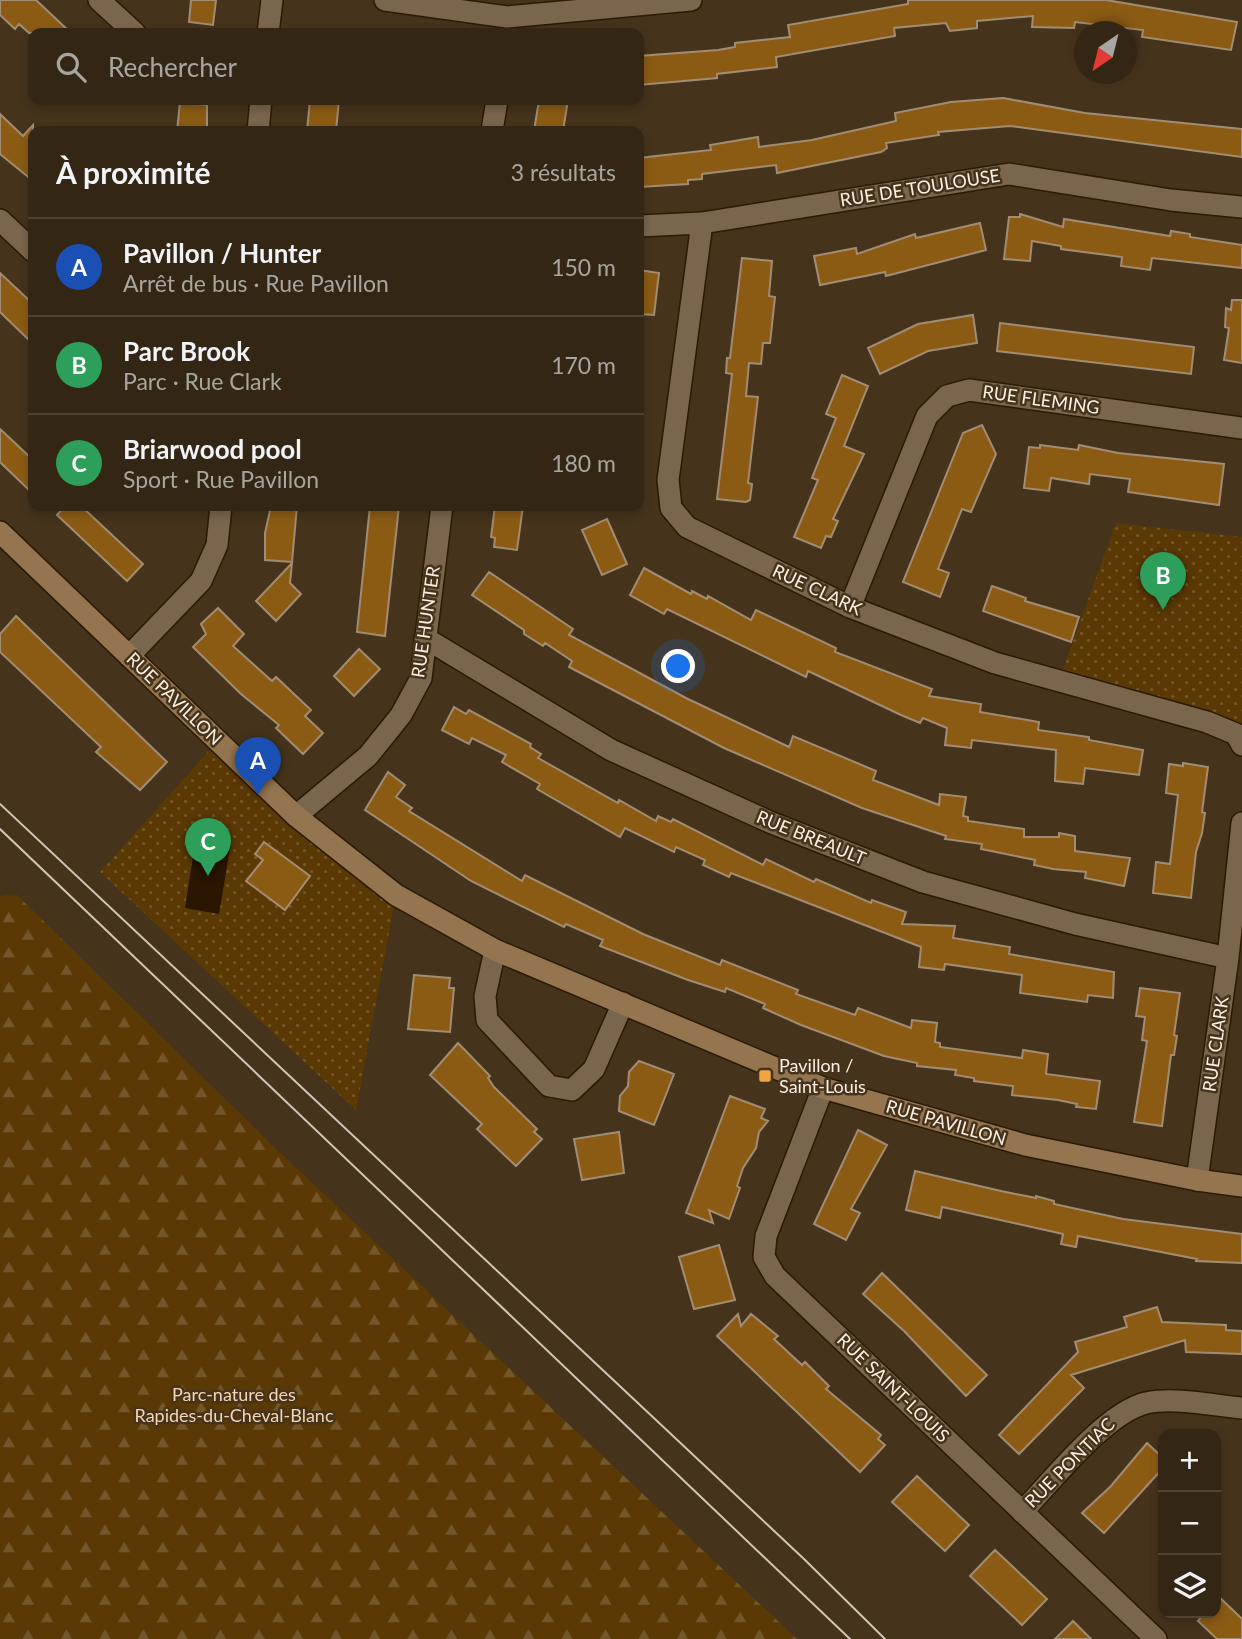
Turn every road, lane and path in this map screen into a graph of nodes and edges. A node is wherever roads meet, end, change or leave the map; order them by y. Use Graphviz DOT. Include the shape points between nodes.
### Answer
graph roads {
  1 [pos="99,0"];
  2 [pos="272,0"];
  3 [pos="385,0"];
  4 [pos="691,0"];
  5 [pos="506,25"];
  6 [pos="130,28"];
  7 [pos="269,28"];
  8 [pos="261,105"];
  9 [pos="495,105"];
  10 [pos="258,126"];
  11 [pos="493,126"];
  12 [pos="1242,207"];
  13 [pos="0,220"];
  14 [pos="702,223"];
  15 [pos="644,226"];
  16 [pos="28,246"];
  17 [pos="1242,428"];
  18 [pos="219,511"];
  19 [pos="441,511"];
  20 [pos="0,532"];
  21 [pos="850,607"];
  22 [pos="425,638"];
  23 [pos="129,656"];
  24 [pos="1242,745"];
  25 [pos="296,816"];
  26 [pos="1242,823"];
  27 [pos="495,950"];
  28 [pos="1228,958"];
  29 [pos="623,1003"];
  30 [pos="823,1088"];
  31 [pos="1197,1180"];
  32 [pos="1242,1186"];
  33 [pos="1242,1408"];
  34 [pos="1022,1512"];
  35 [pos="1156,1639"];
  1 -- 6 [label="street"];
  2 -- 7 [label="street"];
  3 -- 5 [label="street"];
  4 -- 5 [label="street"];
  8 -- 10 [label="street"];
  9 -- 11 [label="street"];
  12 -- 14 [label="street, RUE DE TOULOUSE" via="1009,174"];
  13 -- 16 [label="street"];
  14 -- 15 [label="street, RUE DE TOULOUSE"];
  14 -- 21 [label="street, RUE CLARK" via="668,480 671,508 687,527"];
  17 -- 21 [label="street, RUE FLEMING" via="969,390 947,396 927,416"];
  18 -- 23 [label="street" via="216,545 201,581"];
  19 -- 22 [label="street, RUE HUNTER"];
  20 -- 23 [label="street, RUE PAVILLON"];
  21 -- 24 [label="street, RUE CLARK" via="995,663 1207,722 1236,734"];
  22 -- 25 [label="street, RUE HUNTER" via="421,678 401,715 368,756"];
  22 -- 28 [label="street, RUE BREAULT" via="611,750 772,823 923,882 1075,924"];
  23 -- 25 [label="street, RUE PAVILLON"];
  25 -- 27 [label="street, RUE PAVILLON" via="396,895"];
  26 -- 28 [label="street, RUE CLARK"];
  27 -- 29 [label="street, RUE PAVILLON"];
  27 -- 29 [label="street" via="485,996 487,1020 549,1086 572,1090 594,1069"];
  28 -- 31 [label="street, RUE CLARK"];
  29 -- 30 [label="street, RUE PAVILLON"];
  30 -- 31 [label="street, RUE PAVILLON" via="1026,1145"];
  30 -- 34 [label="street, RUE SAINT-LOUIS" via="766,1236 764,1257 775,1276"];
  31 -- 32 [label="street, RUE PAVILLON"];
  33 -- 34 [label="street, RUE PONTIAC" via="1173,1401 1145,1404 1114,1417"];
  34 -- 35 [label="street, RUE SAINT-LOUIS"];
}
